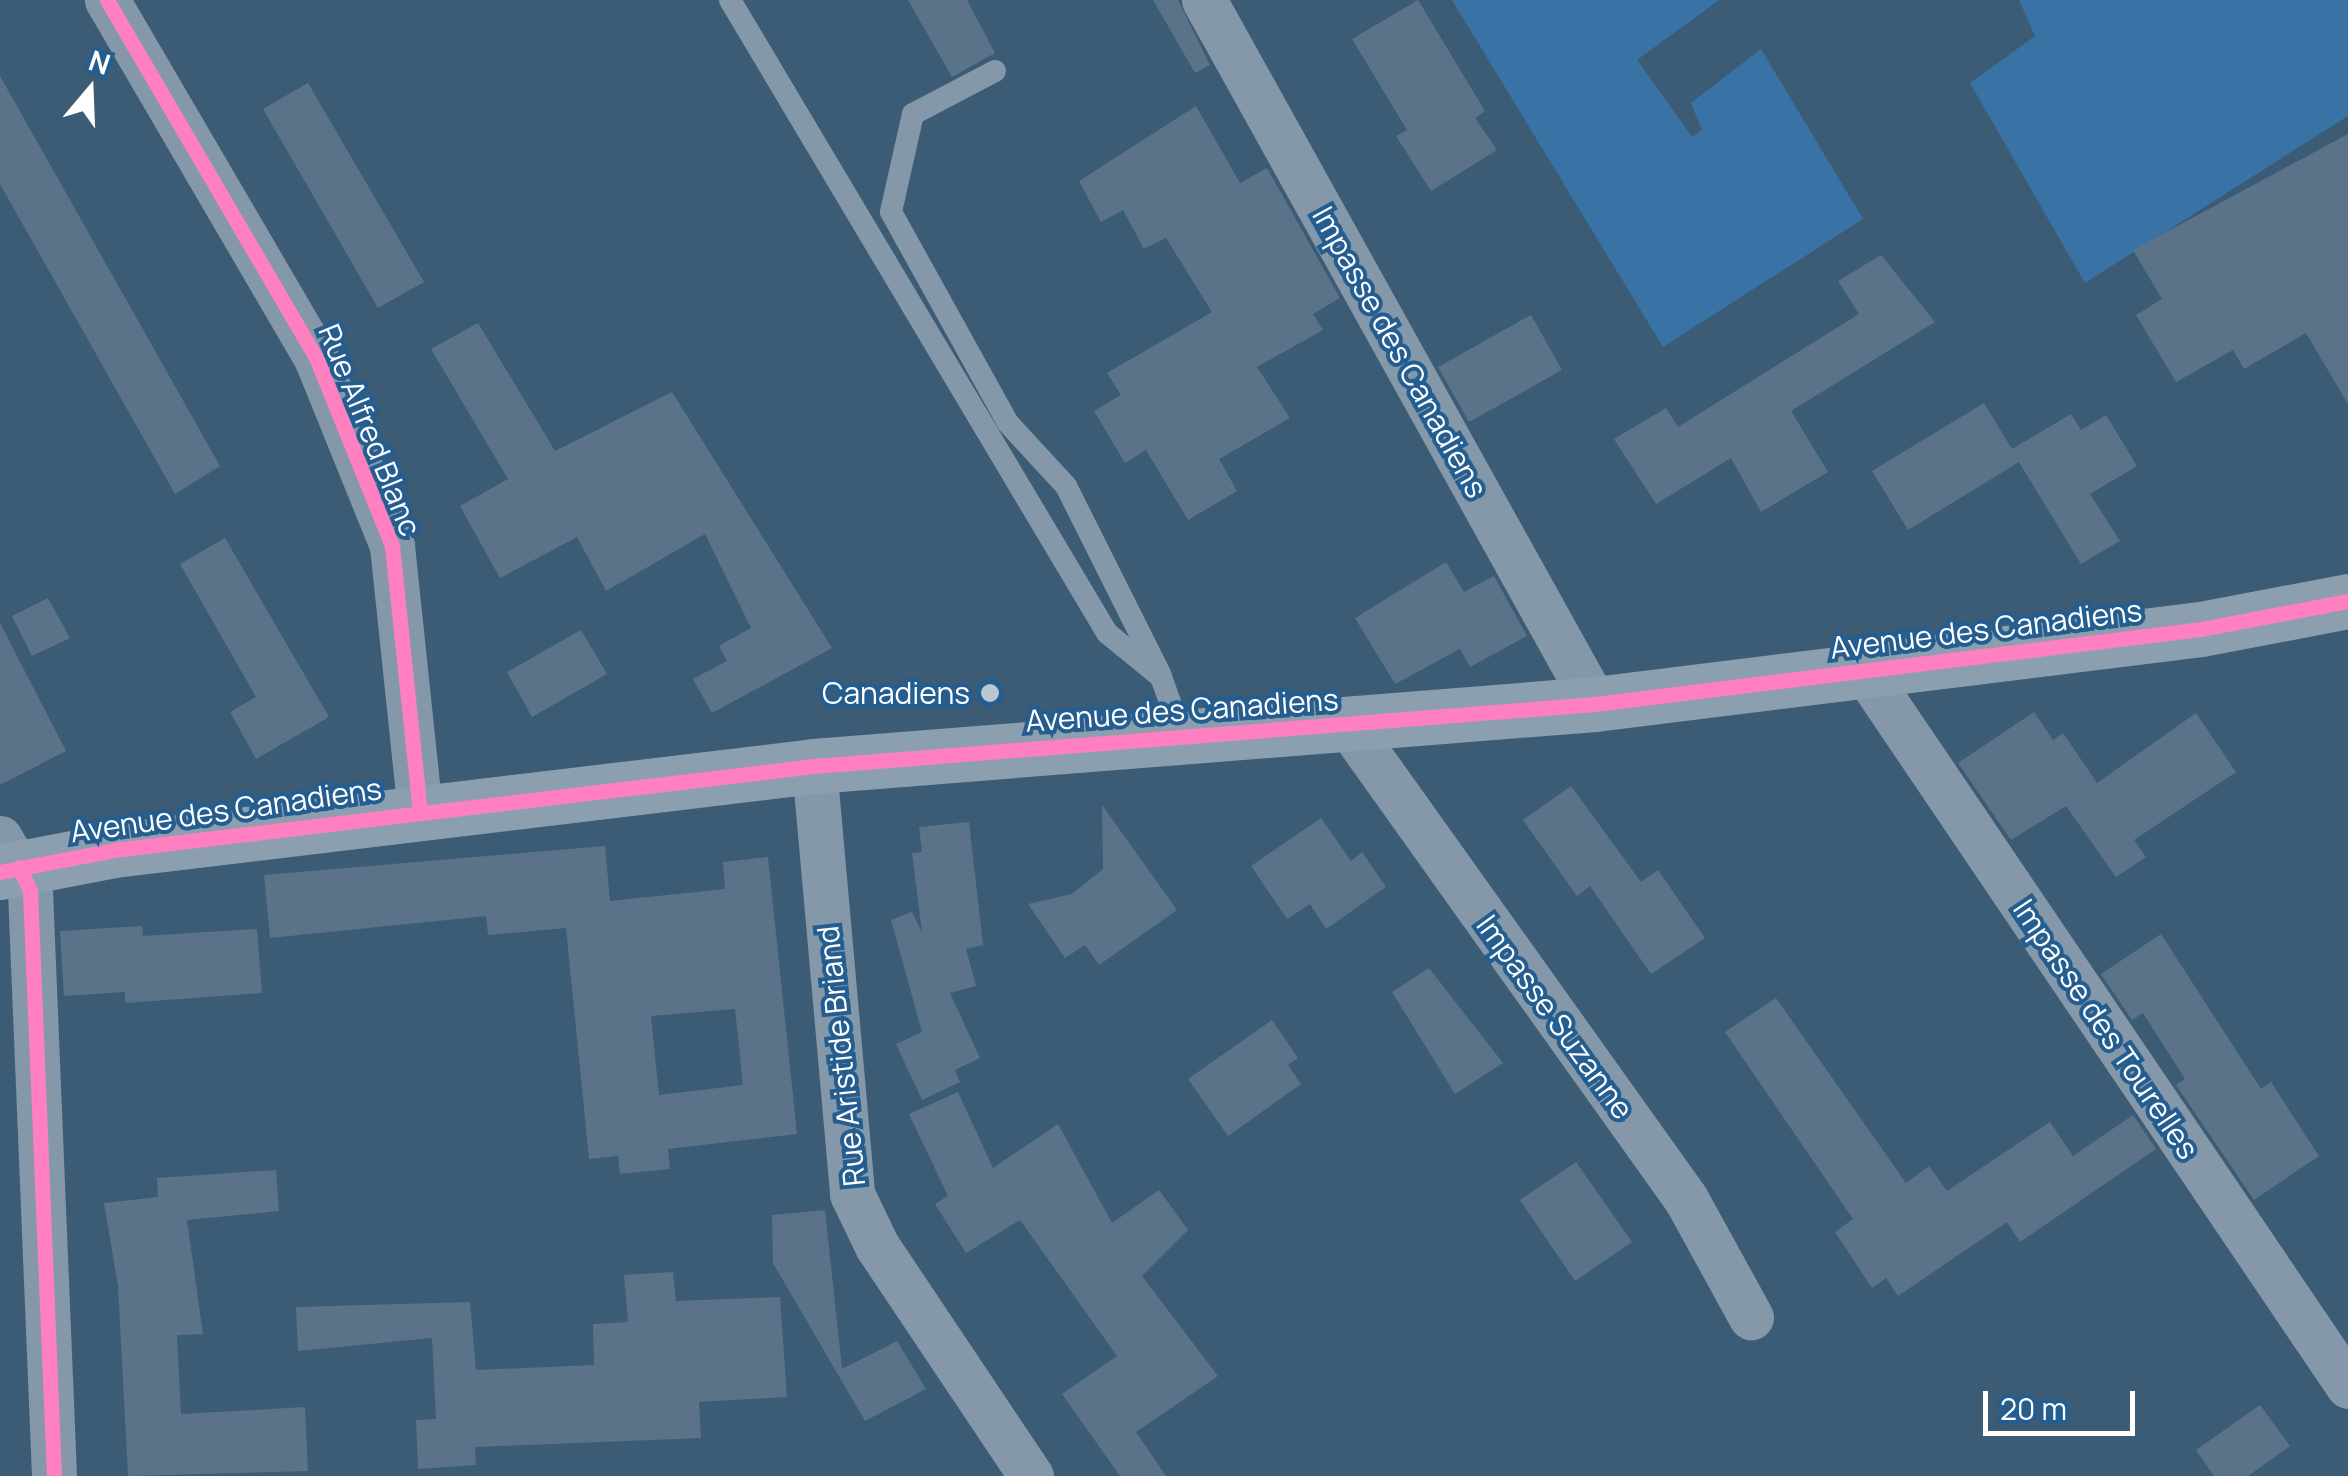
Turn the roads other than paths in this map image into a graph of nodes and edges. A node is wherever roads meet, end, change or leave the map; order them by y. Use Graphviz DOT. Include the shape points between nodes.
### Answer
graph roads {
  1 [pos="108,0"];
  2 [pos="730,0"];
  3 [pos="1204,0"];
  4 [pos="995,71"];
  5 [pos="2348,601"];
  6 [pos="1865,672"];
  7 [pos="1161,678"];
  8 [pos="1595,704"];
  9 [pos="1347,724"];
  10 [pos="1184,738"];
  11 [pos="814,766"];
  12 [pos="420,812"];
  13 [pos="6,859"];
  14 [pos="1752,1317"];
  15 [pos="2348,1386"];
  16 [pos="1019,1472"];
  17 [pos="54,1476"];
  1 -- 12 [label="street, Rue Alfred Blanc" via="318,360 392,546"];
  2 -- 7 [label="lane" via="1107,633"];
  3 -- 8 [label="street, Impasse des Canadiens"];
  4 -- 7 [label="lane" via="913,114 891,212 1008,422 1066,486"];
  5 -- 6 [label="street, Avenue des Canadiens" via="2202,630"];
  6 -- 8 [label="street, Avenue des Canadiens"];
  6 -- 15 [label="street, Impasse des Tourelles"];
  7 -- 10 [label="lane"];
  8 -- 9 [label="street, Avenue des Canadiens"];
  9 -- 10 [label="street, Avenue des Canadiens"];
  9 -- 14 [label="street, Impasse Suzanne" via="1686,1199"];
  10 -- 11 [label="street, Avenue des Canadiens"];
  11 -- 12 [label="street, Avenue des Canadiens"];
  11 -- 16 [label="street, Rue Aristide Briand" via="852,1194 877,1246"];
  12 -- 13 [label="street, Avenue des Canadiens"];
  13 -- 17 [label="street" via="30,891"];
}
